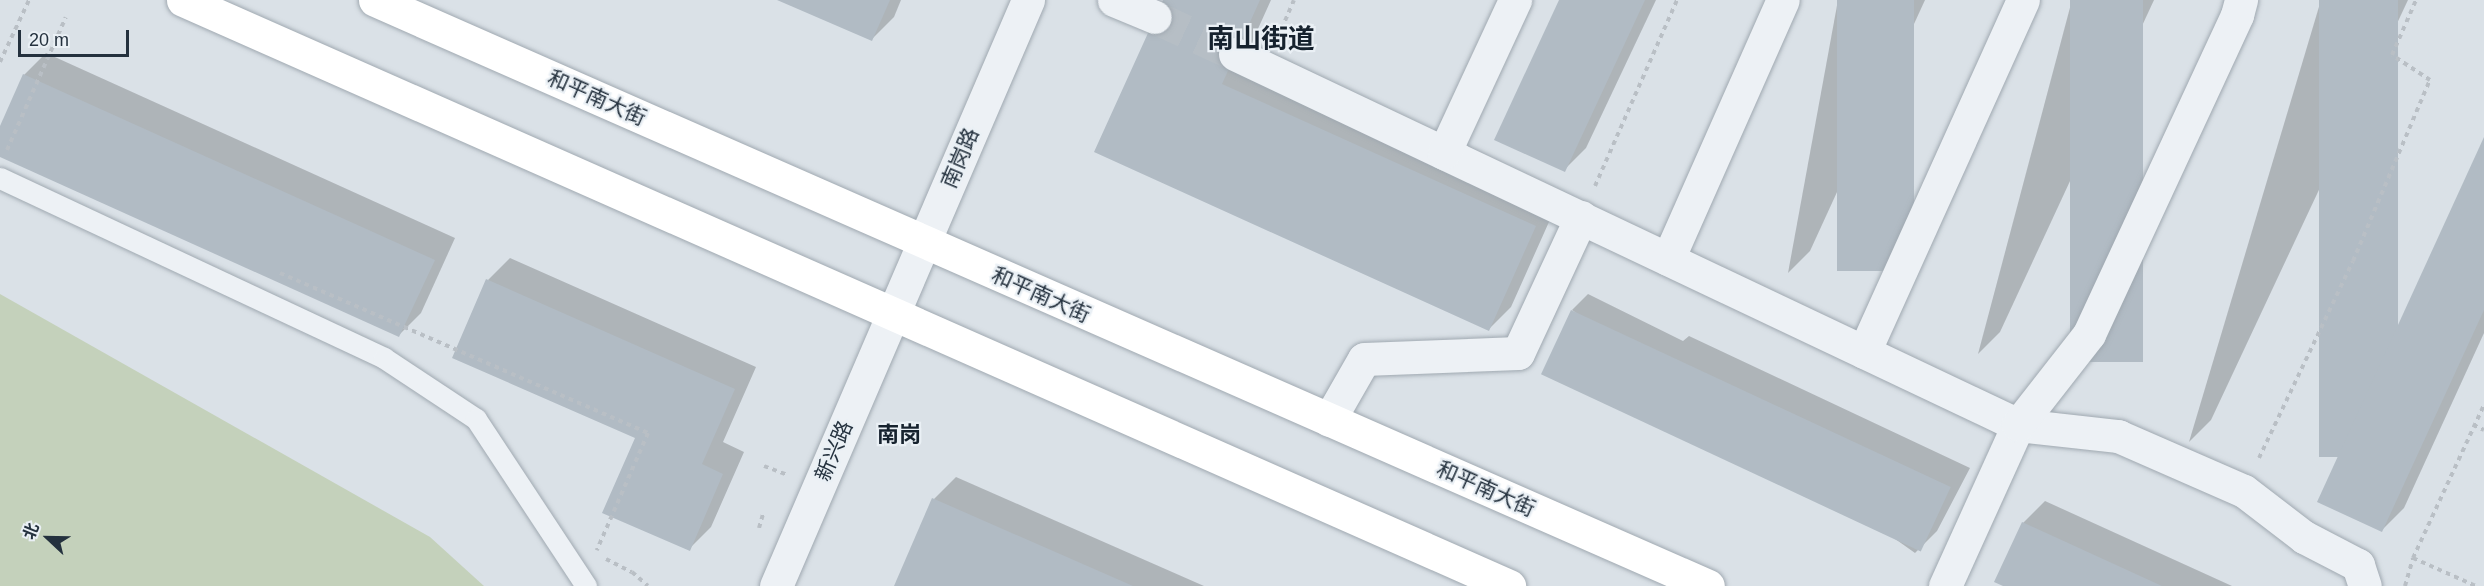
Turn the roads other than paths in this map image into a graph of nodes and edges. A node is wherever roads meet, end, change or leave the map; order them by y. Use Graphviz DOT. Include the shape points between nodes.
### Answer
graph roads {
  1 [pos="183,0"];
  2 [pos="375,0"];
  3 [pos="1028,0"];
  4 [pos="1114,0"];
  5 [pos="1515,0"];
  6 [pos="1783,0"];
  7 [pos="2023,0"];
  8 [pos="2241,0"];
  9 [pos="1155,17"];
  10 [pos="1235,54"];
  11 [pos="1444,153"];
  12 [pos="0,178"];
  13 [pos="1581,217"];
  14 [pos="923,243"];
  15 [pos="1668,259"];
  16 [pos="891,316"];
  17 [pos="1864,352"];
  18 [pos="1329,420"];
  19 [pos="2018,425"];
  20 [pos="586,586"];
  21 [pos="776,586"];
  22 [pos="1509,586"];
  23 [pos="1708,586"];
  24 [pos="1945,586"];
  25 [pos="2365,586"];
  1 -- 16 [label="main road"];
  2 -- 14 [label="main road, 和平南大街"];
  3 -- 14 [label="street, 南岗路"];
  4 -- 9 [label="street"];
  5 -- 11 [label="street"];
  6 -- 15 [label="street"];
  7 -- 17 [label="street"];
  8 -- 19 [label="street" via="2238,15 2089,334"];
  10 -- 11 [label="street"];
  11 -- 13 [label="street"];
  12 -- 20 [label="lane" via="384,358 476,419"];
  13 -- 15 [label="street"];
  13 -- 18 [label="street" via="1518,353 1364,359"];
  14 -- 16 [label="street, 南岗路"];
  14 -- 18 [label="main road, 和平南大街"];
  15 -- 17 [label="street"];
  16 -- 21 [label="street, 新兴路"];
  16 -- 22 [label="main road"];
  17 -- 19 [label="street"];
  18 -- 23 [label="main road, 和平南大街"];
  19 -- 24 [label="street"];
  19 -- 25 [label="street" via="2118,436 2244,491 2304,537 2358,565"];
}
